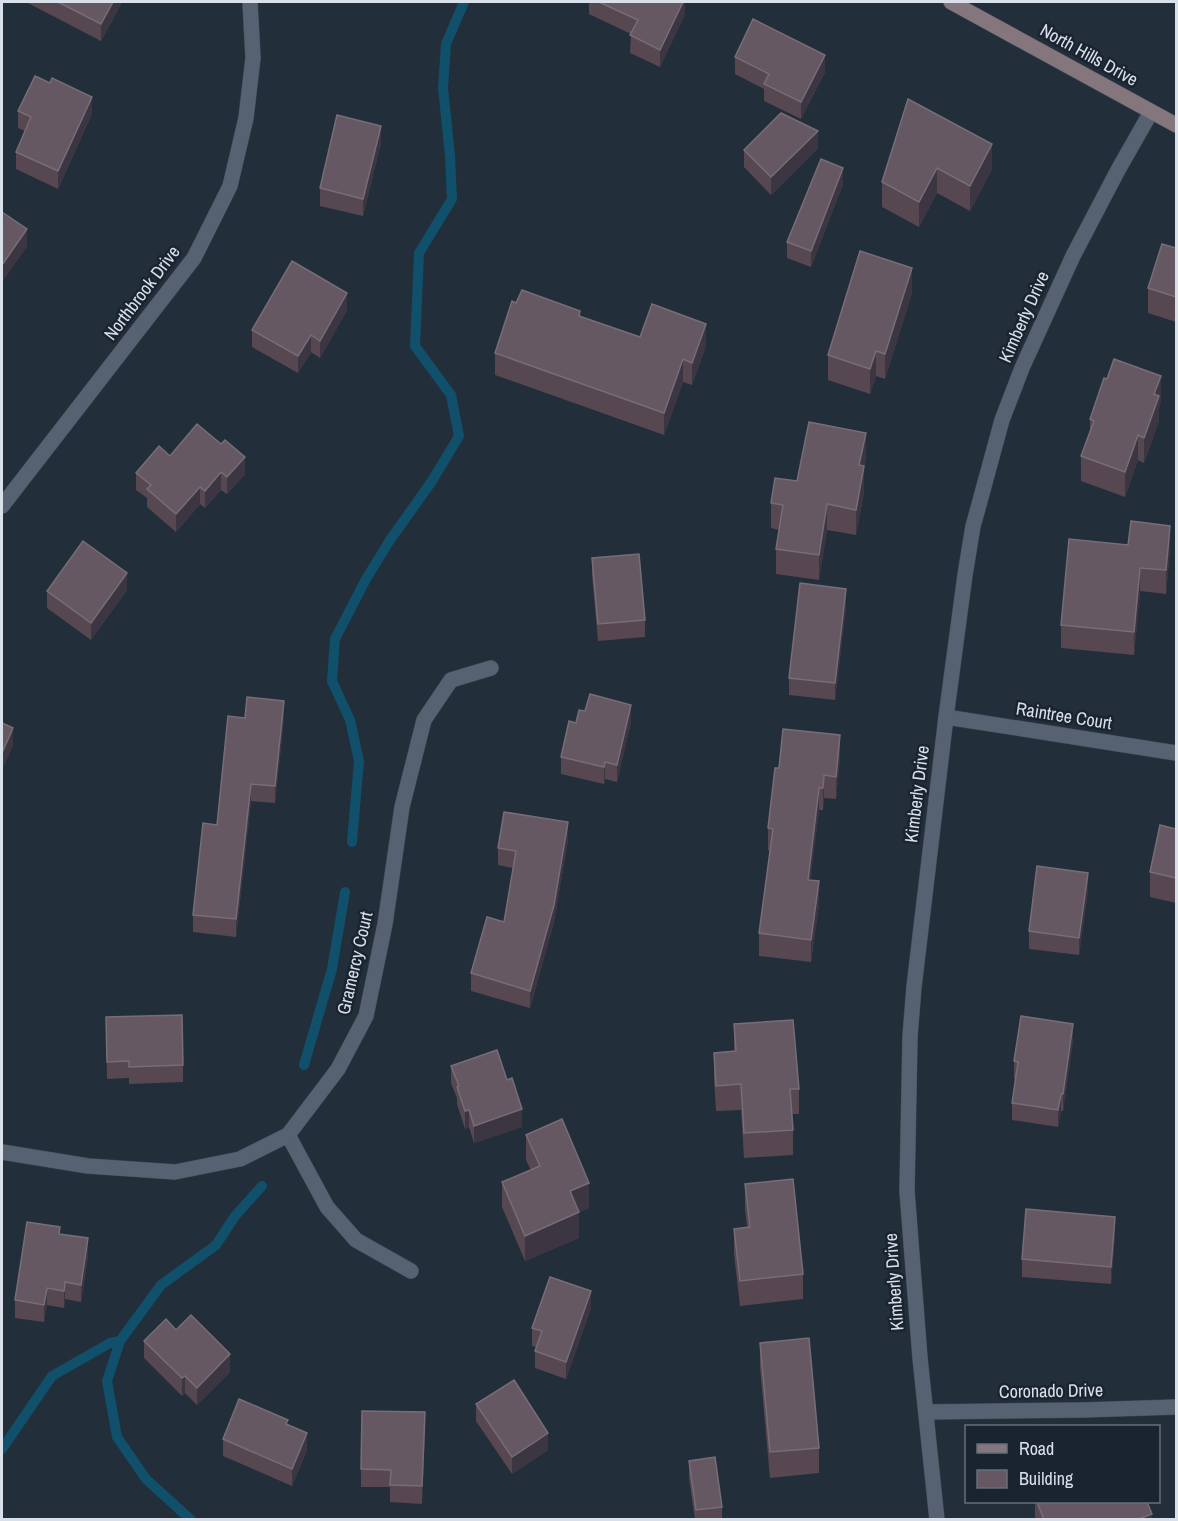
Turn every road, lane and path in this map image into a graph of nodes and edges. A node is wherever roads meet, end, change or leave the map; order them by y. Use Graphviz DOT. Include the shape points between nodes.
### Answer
graph roads {
  1 [pos="250,2"];
  2 [pos="951,2"];
  3 [pos="1151,112"];
  4 [pos="1176,125"];
  5 [pos="2,506"];
  6 [pos="491,668"];
  7 [pos="946,717"];
  8 [pos="1176,753"];
  9 [pos="288,1135"];
  10 [pos="2,1152"];
  11 [pos="411,1271"];
  12 [pos="1176,1407"];
  13 [pos="926,1412"];
  14 [pos="937,1520"];
  1 -- 5 [label="street, Northbrook Drive" via="253,58 246,118 230,186 194,258"];
  2 -- 3 [label="main road, North Hills Drive"];
  3 -- 4 [label="main road, North Hills Drive"];
  3 -- 7 [label="street, Kimberly Drive" via="1073,256 1002,420 973,526"];
  6 -- 9 [label="street, Gramercy Court" via="451,680 424,720 402,807 366,1016 338,1069"];
  7 -- 8 [label="street, Raintree Court"];
  7 -- 13 [label="street, Kimberly Drive" via="910,1044 907,1191"];
  9 -- 10 [label="street, Gramercy Court" via="240,1159 176,1172 88,1166"];
  9 -- 11 [label="street" via="327,1207 356,1240"];
  12 -- 13 [label="street, Coronado Drive"];
  13 -- 14 [label="street, Kimberly Drive"];
}
